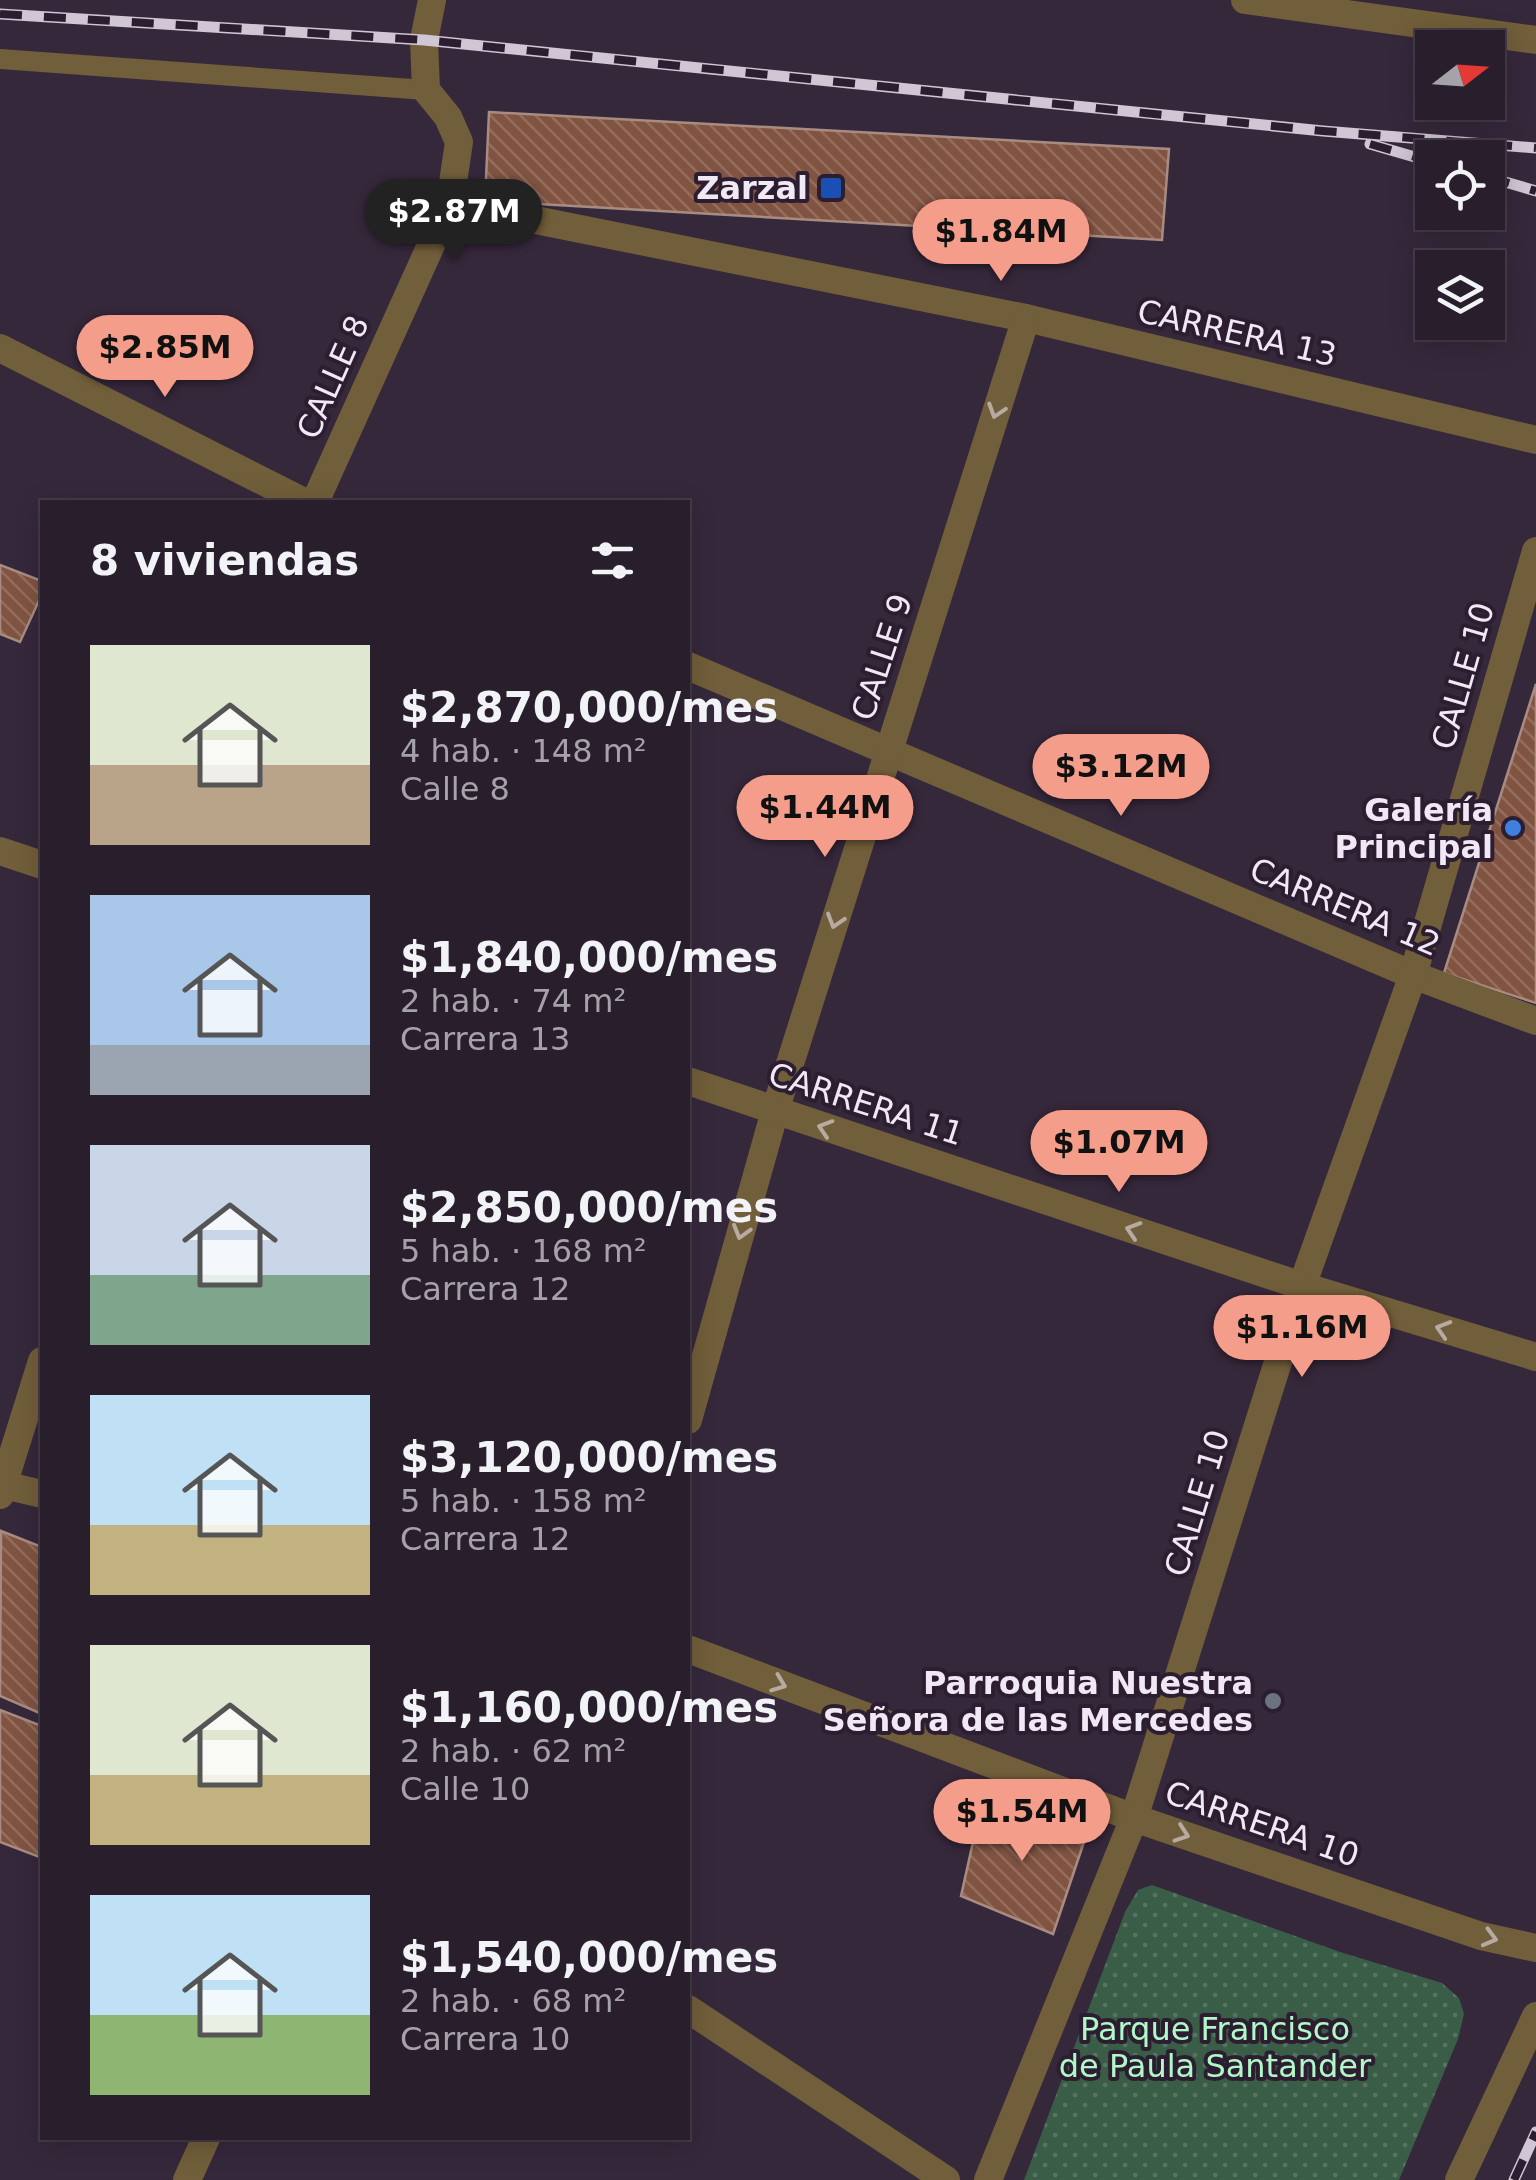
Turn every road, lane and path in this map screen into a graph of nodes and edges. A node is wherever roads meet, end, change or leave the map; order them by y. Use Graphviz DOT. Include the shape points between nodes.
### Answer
graph roads {
  1 [pos="432,0"];
  2 [pos="1246,0"];
  3 [pos="1536,40"];
  4 [pos="0,59"];
  5 [pos="426,90"];
  6 [pos="450,203"];
  7 [pos="1026,318"];
  8 [pos="0,348"];
  9 [pos="1536,440"];
  10 [pos="300,500"];
  11 [pos="316,500"];
  12 [pos="1536,552"];
  13 [pos="690,667"];
  14 [pos="889,751"];
  15 [pos="0,851"];
  16 [pos="40,864"];
  17 [pos="1413,975"];
  18 [pos="1536,1021"];
  19 [pos="690,1083"];
  20 [pos="776,1111"];
  21 [pos="1302,1286"];
  22 [pos="1536,1357"];
  23 [pos="40,1367"];
  24 [pos="690,1413"];
  25 [pos="1,1488"];
  26 [pos="40,1494"];
  27 [pos="690,1651"];
  28 [pos="1134,1818"];
  29 [pos="1536,1948"];
  30 [pos="690,2010"];
  31 [pos="1536,2016"];
  32 [pos="205,2140"];
  33 [pos="187,2180"];
  34 [pos="946,2180"];
  35 [pos="988,2180"];
  36 [pos="1459,2180"];
  1 -- 5 [label="street" via="424,40"];
  2 -- 3 [label="street"];
  4 -- 5 [label="lane"];
  5 -- 6 [label="street, CALLE 8" via="459,142"];
  6 -- 7 [label="street, CARRERA 13"];
  6 -- 11 [label="street, CALLE 8"];
  7 -- 9 [label="street, CARRERA 13"];
  7 -- 14 [label="street, CALLE 9, one-way"];
  8 -- 10 [label="street"];
  12 -- 17 [label="street, CALLE 10"];
  13 -- 14 [label="street, CARRERA 12"];
  14 -- 17 [label="street, CARRERA 12"];
  14 -- 20 [label="street, CALLE 9, one-way"];
  15 -- 16 [label="street"];
  17 -- 18 [label="street, CARRERA 12"];
  17 -- 21 [label="street, CALLE 10"];
  19 -- 20 [label="street, CARRERA 11"];
  21 -- 20 [label="street, CARRERA 11, one-way"];
  20 -- 24 [label="street, CALLE 9, one-way"];
  22 -- 21 [label="street, CARRERA 11, one-way"];
  21 -- 28 [label="street, CALLE 10"];
  23 -- 25 [label="street"];
  25 -- 26 [label="street"];
  27 -- 28 [label="street, CARRERA 10, one-way"];
  28 -- 29 [label="street, CARRERA 10, one-way" via="1482,1936"];
  28 -- 35 [label="street, CALLE 10"];
  30 -- 34 [label="street"];
  31 -- 36 [label="street"];
  32 -- 33 [label="street"];
}
